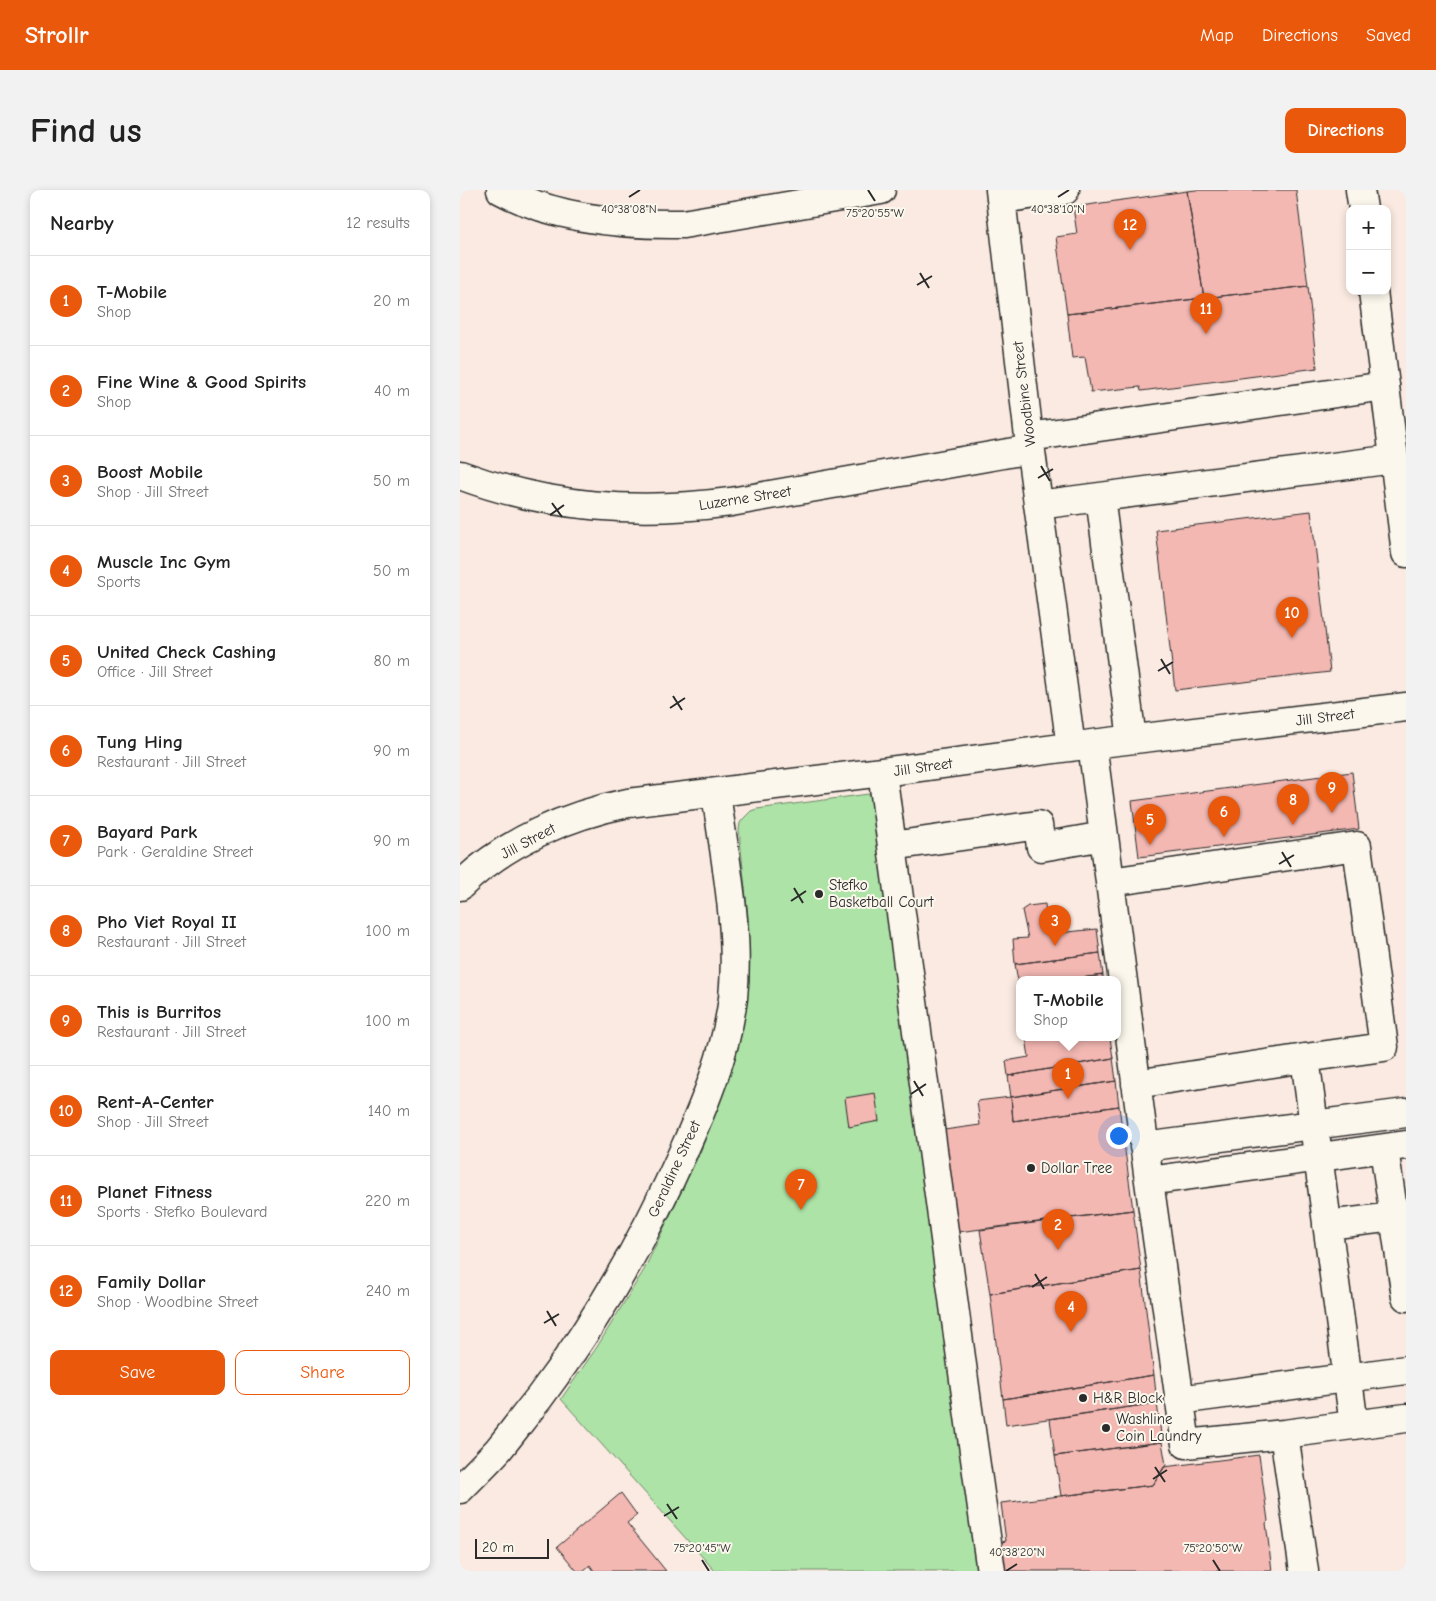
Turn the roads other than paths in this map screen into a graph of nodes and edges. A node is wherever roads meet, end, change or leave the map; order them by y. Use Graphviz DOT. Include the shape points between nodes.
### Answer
graph roads {
  1 [pos="502,190"];
  2 [pos="881,190"];
  3 [pos="1065,190"];
  4 [pos="1360,190"];
  5 [pos="1001,194"];
  6 [pos="1362,205"];
  7 [pos="1374,295"];
  8 [pos="1385,386"];
  9 [pos="1030,443"];
  10 [pos="1394,459"];
  11 [pos="460,475"];
  12 [pos="1100,497"];
  13 [pos="1038,505"];
  14 [pos="1406,554"];
  15 [pos="1406,707"];
  16 [pos="1132,739"];
  17 [pos="1082,746"];
  18 [pos="882,772"];
  19 [pos="716,793"];
  20 [pos="1104,836"];
  21 [pos="892,846"];
  22 [pos="1110,882"];
  23 [pos="460,886"];
  24 [pos="1305,1058"];
  25 [pos="1136,1084"];
  26 [pos="1406,1113"];
  27 [pos="1314,1124"];
  28 [pos="1395,1147"];
  29 [pos="1144,1148"];
  30 [pos="1319,1158"];
  31 [pos="1149,1181"];
  32 [pos="1394,1217"];
  33 [pos="1328,1225"];
  34 [pos="1406,1297"];
  35 [pos="1406,1370"];
  36 [pos="1347,1378"];
  37 [pos="1179,1400"];
  38 [pos="1406,1418"];
  39 [pos="1354,1425"];
  40 [pos="1284,1434"];
  41 [pos="460,1489"];
  42 [pos="991,1571"];
  43 [pos="1304,1571"];
  1 -- 2 [label="street" via="561,212 659,224 683,224"];
  3 -- 5 [label="street"];
  4 -- 6 [label="street"];
  5 -- 9 [label="street, Woodbine Street"];
  7 -- 8 [label="street"];
  8 -- 9 [label="street, Luzerne Street"];
  8 -- 10 [label="street"];
  9 -- 11 [label="street, Luzerne Street" via="731,502 691,507 611,508 565,502 482,484"];
  9 -- 13 [label="street, Woodbine Street"];
  10 -- 12 [label="street"];
  10 -- 14 [label="street"];
  12 -- 13 [label="street"];
  12 -- 16 [label="street"];
  13 -- 17 [label="street, Woodbine Street"];
  15 -- 16 [label="street, Jill Street"];
  16 -- 17 [label="street, Jill Street"];
  17 -- 18 [label="street, Jill Street"];
  17 -- 20 [label="street, Woodbine Street"];
  18 -- 19 [label="street, Jill Street"];
  18 -- 21 [label="street"];
  19 -- 23 [label="street, Jill Street" via="628,803 572,819 501,854"];
  19 -- 41 [label="street, Geraldine Street" via="735,958 731,1008 715,1076 676,1169 601,1308 530,1409"];
  20 -- 21 [label="street" via="1041,847 1038,825"];
  20 -- 22 [label="street, Woodbine Street"];
  21 -- 42 [label="street"];
  22 -- 24 [label="street" via="1357,846 1384,1047"];
  22 -- 25 [label="street, Woodbine Street"];
  24 -- 25 [label="street"];
  24 -- 27 [label="street"];
  25 -- 29 [label="street, Woodbine Street"];
  26 -- 27 [label="street"];
  27 -- 29 [label="street"];
  27 -- 30 [label="street"];
  28 -- 30 [label="street"];
  28 -- 32 [label="street"];
  29 -- 31 [label="street, Woodbine Street"];
  30 -- 31 [label="street"];
  30 -- 33 [label="street"];
  31 -- 37 [label="street, Woodbine Street"];
  32 -- 33 [label="street"];
  32 -- 34 [label="street"];
  33 -- 36 [label="street"];
  35 -- 36 [label="street"];
  36 -- 37 [label="street"];
  36 -- 39 [label="street"];
  37 -- 40 [label="street, Woodbine Street" via="1186,1444"];
  38 -- 39 [label="street"];
  39 -- 40 [label="street"];
  40 -- 43 [label="street"];
}
